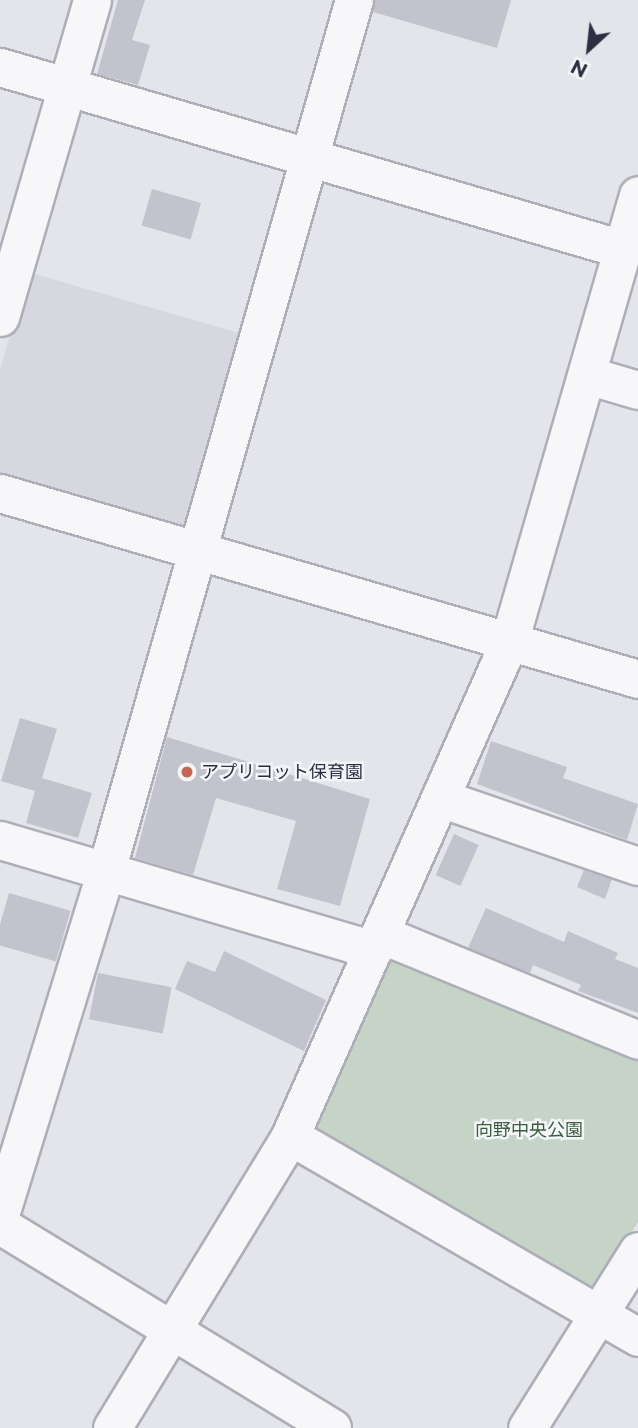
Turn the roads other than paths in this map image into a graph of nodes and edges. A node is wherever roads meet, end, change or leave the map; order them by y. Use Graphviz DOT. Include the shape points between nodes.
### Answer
graph roads {
  1 [pos="92,0"];
  2 [pos="354,0"];
  3 [pos="0,67"];
  4 [pos="67,86"];
  5 [pos="308,156"];
  6 [pos="638,195"];
  7 [pos="622,249"];
  8 [pos="0,317"];
  9 [pos="587,375"];
  10 [pos="638,390"];
  11 [pos="0,493"];
  12 [pos="197,550"];
  13 [pos="509,642"];
  14 [pos="638,679"];
  15 [pos="440,798"];
  16 [pos="0,840"];
  17 [pos="638,866"];
  18 [pos="106,871"];
  19 [pos="376,942"];
  20 [pos="638,1040"];
  21 [pos="290,1136"];
  22 [pos="0,1215"];
  23 [pos="0,1225"];
  24 [pos="638,1251"];
  25 [pos="599,1314"];
  26 [pos="173,1331"];
  27 [pos="638,1337"];
  28 [pos="112,1428"];
  29 [pos="332,1428"];
  30 [pos="527,1428"];
  1 -- 4 [label="street"];
  2 -- 5 [label="street"];
  3 -- 4 [label="street"];
  4 -- 5 [label="street"];
  4 -- 8 [label="street"];
  5 -- 7 [label="street"];
  5 -- 12 [label="street"];
  6 -- 7 [label="street"];
  7 -- 9 [label="street"];
  9 -- 10 [label="street"];
  9 -- 13 [label="street"];
  11 -- 12 [label="street"];
  12 -- 13 [label="street"];
  12 -- 18 [label="street"];
  13 -- 14 [label="street"];
  13 -- 15 [label="street"];
  15 -- 17 [label="street"];
  15 -- 19 [label="street"];
  16 -- 18 [label="street"];
  18 -- 19 [label="street"];
  18 -- 22 [label="street"];
  19 -- 20 [label="street"];
  19 -- 21 [label="street"];
  21 -- 25 [label="street"];
  21 -- 26 [label="street"];
  23 -- 26 [label="street"];
  24 -- 25 [label="street"];
  25 -- 27 [label="street"];
  25 -- 30 [label="street"];
  26 -- 28 [label="street"];
  26 -- 29 [label="street"];
}
